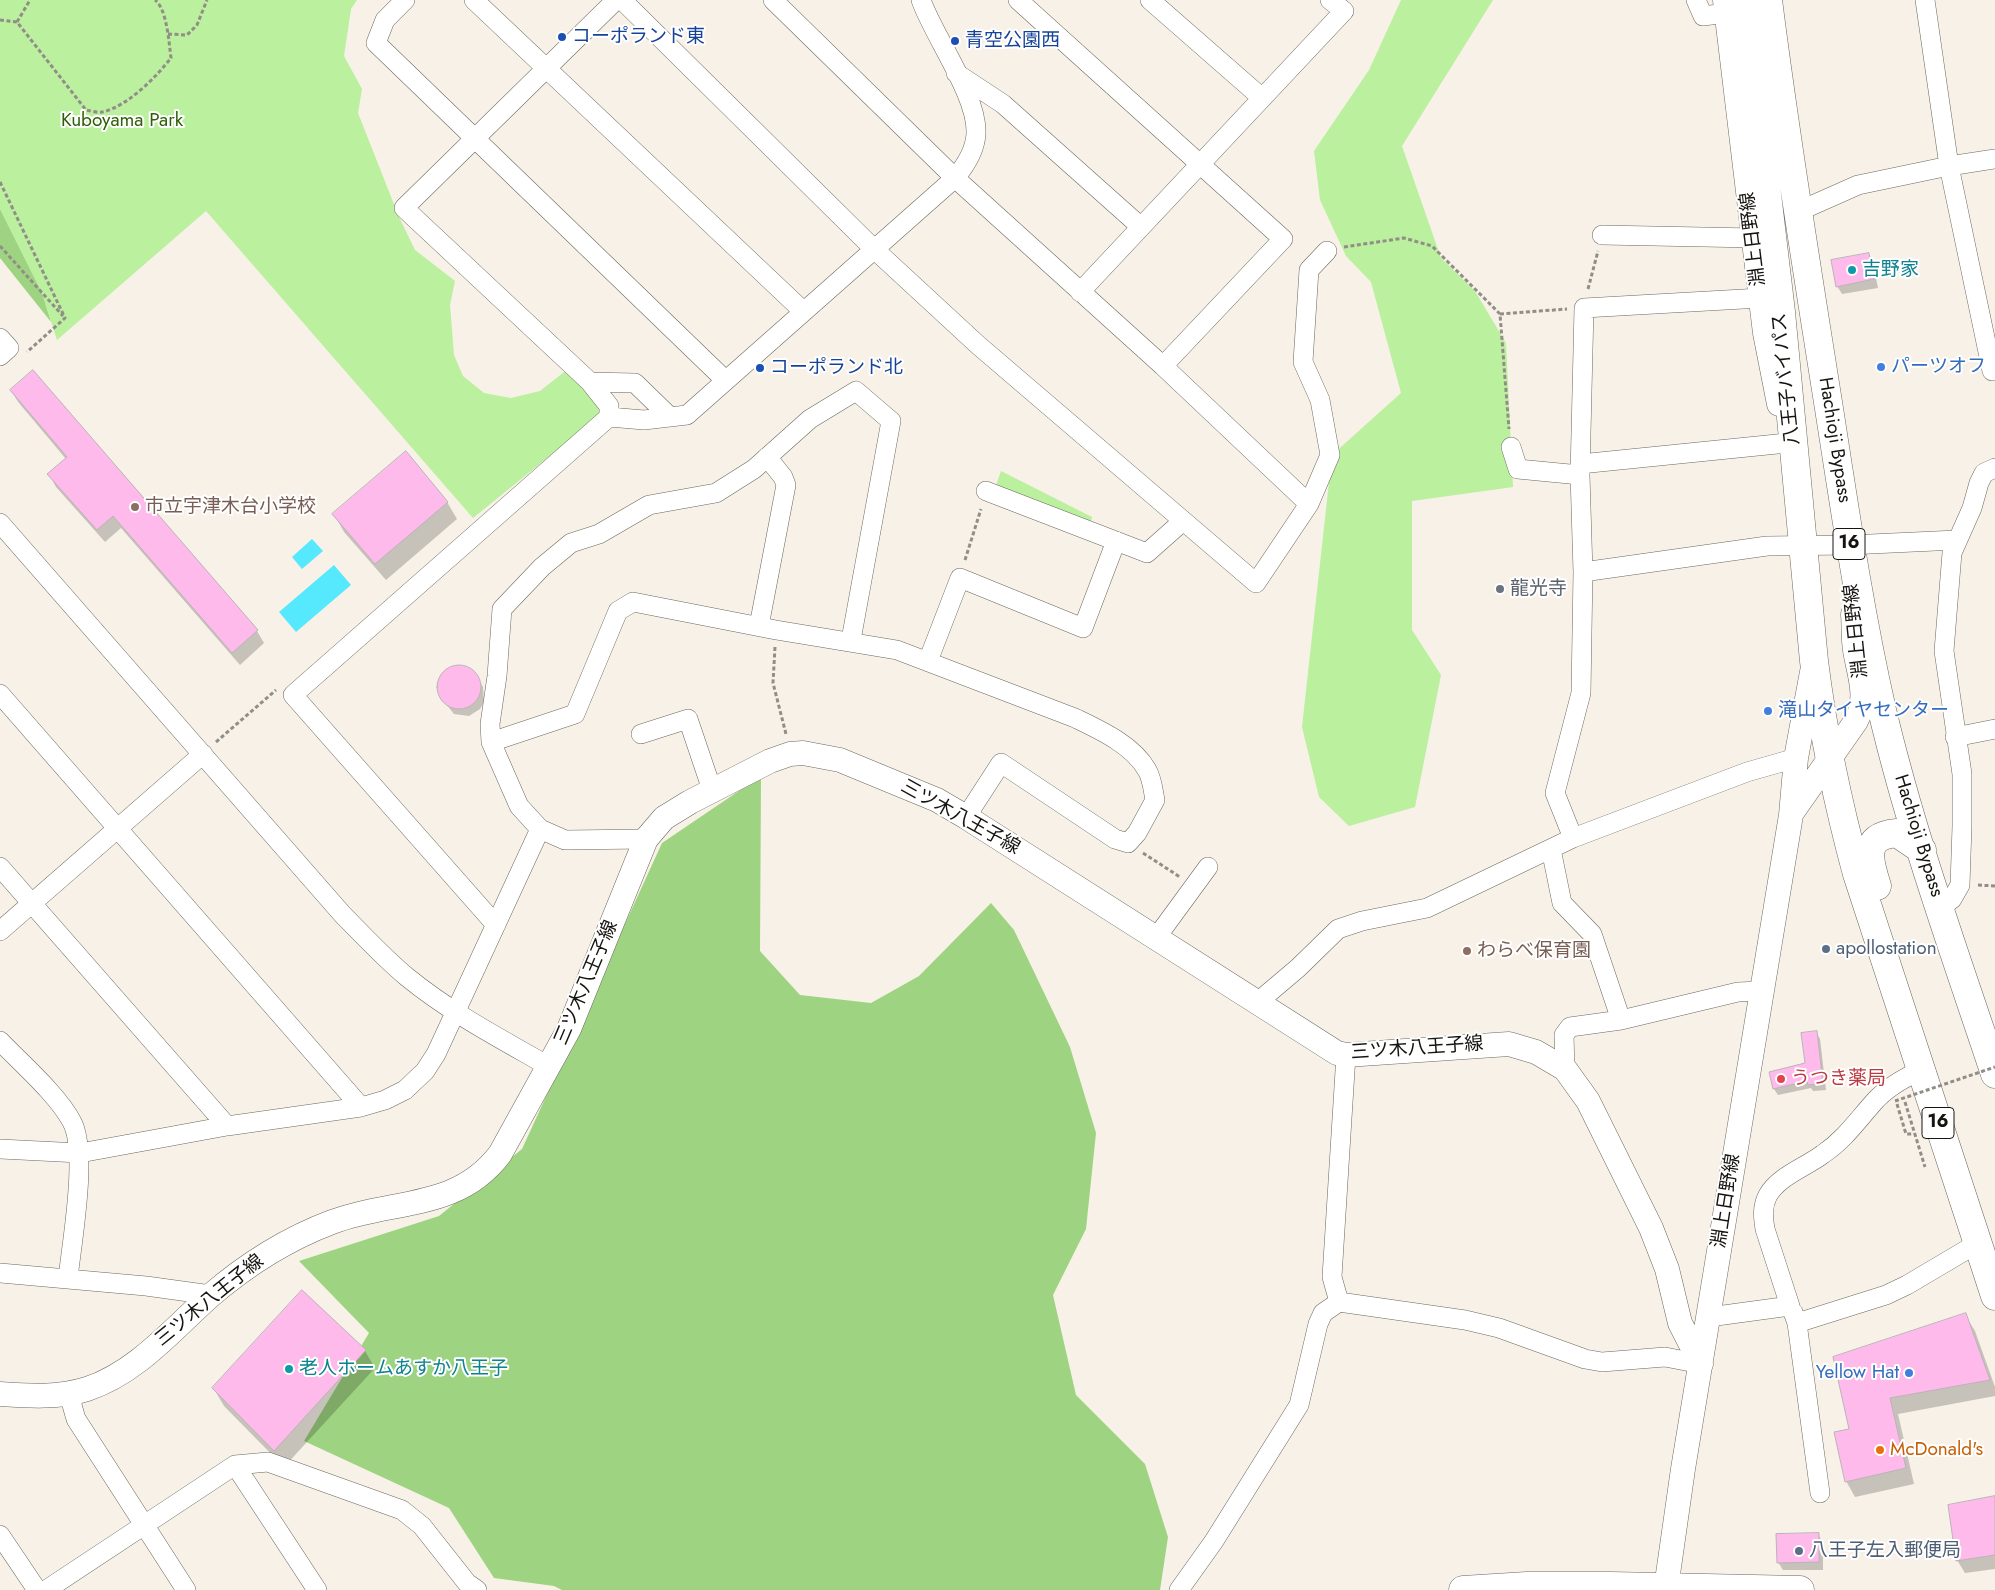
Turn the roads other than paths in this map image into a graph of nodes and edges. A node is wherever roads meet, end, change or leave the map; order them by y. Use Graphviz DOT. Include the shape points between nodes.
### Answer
graph roads {
  1 [pos="405,0"];
  2 [pos="474,0"];
  3 [pos="616,0"];
  4 [pos="622,0"];
  5 [pos="773,0"];
  6 [pos="906,0"];
  7 [pos="1018,0"];
  8 [pos="1150,0"];
  9 [pos="1696,0"];
  10 [pos="1768,0"];
  11 [pos="1925,0"];
  12 [pos="1343,4"];
  13 [pos="1732,4"];
  14 [pos="924,7"];
  15 [pos="546,68"];
  16 [pos="956,73"];
  17 [pos="1262,98"];
  18 [pos="475,138"];
  19 [pos="1995,159"];
  20 [pos="1201,164"];
  21 [pos="1949,166"];
  22 [pos="955,178"];
  23 [pos="1797,212"];
  24 [pos="1141,227"];
  25 [pos="1602,235"];
  26 [pos="1754,238"];
  27 [pos="874,249"];
  28 [pos="1327,251"];
  29 [pos="1080,292"];
  30 [pos="1761,298"];
  31 [pos="803,311"];
  32 [pos="0,338"];
  33 [pos="0,356"];
  34 [pos="1163,366"];
  35 [pos="1994,375"];
  36 [pos="724,380"];
  37 [pos="590,382"];
  38 [pos="669,416"];
  39 [pos="609,417"];
  40 [pos="1787,442"];
  41 [pos="1511,447"];
  42 [pos="767,457"];
  43 [pos="1995,468"];
  44 [pos="1580,470"];
  45 [pos="986,491"];
  46 [pos="1310,504"];
  47 [pos="1800,506"];
  48 [pos="1183,521"];
  49 [pos="0,523"];
  50 [pos="1957,540"];
  51 [pos="1116,541"];
  52 [pos="1804,545"];
  53 [pos="1849,545"];
  54 [pos="1583,572"];
  55 [pos="768,628"];
  56 [pos="852,640"];
  57 [pos="928,661"];
  58 [pos="1814,661"];
  59 [pos="0,694"];
  60 [pos="1995,729"];
  61 [pos="641,734"];
  62 [pos="1955,737"];
  63 [pos="492,742"];
  64 [pos="203,754"];
  65 [pos="1796,758"];
  66 [pos="1830,758"];
  67 [pos="712,790"];
  68 [pos="1791,815"];
  69 [pos="1841,815"];
  70 [pos="966,817"];
  71 [pos="118,828"];
  72 [pos="540,829"];
  73 [pos="1572,838"];
  74 [pos="646,839"];
  75 [pos="1551,850"];
  76 [pos="1922,850"];
  77 [pos="0,867"];
  78 [pos="1208,867"];
  79 [pos="32,903"];
  80 [pos="1940,908"];
  81 [pos="496,925"];
  82 [pos="0,931"];
  83 [pos="1156,938"];
  84 [pos="1761,991"];
  85 [pos="1259,1001"];
  86 [pos="1899,1002"];
  87 [pos="454,1011"];
  88 [pos="1621,1020"];
  89 [pos="0,1041"];
  90 [pos="1346,1055"];
  91 [pos="550,1067"];
  92 [pos="1565,1069"];
  93 [pos="1921,1070"];
  94 [pos="1995,1074"];
  95 [pos="361,1107"];
  96 [pos="227,1126"];
  97 [pos="0,1149"];
  98 [pos="80,1153"];
  99 [pos="1978,1243"];
  100 [pos="0,1273"];
  101 [pos="68,1278"];
  102 [pos="211,1295"];
  103 [pos="1995,1296"];
  104 [pos="1340,1302"];
  105 [pos="1794,1314"];
  106 [pos="1709,1317"];
  107 [pos="1701,1364"];
  108 [pos="73,1393"];
  109 [pos="0,1394"];
  110 [pos="235,1466"];
  111 [pos="1820,1493"];
  112 [pos="144,1526"];
  113 [pos="0,1535"];
  114 [pos="1666,1589"];
  115 [pos="37,1590"];
  116 [pos="46,1590"];
  117 [pos="186,1590"];
  118 [pos="317,1590"];
  119 [pos="477,1590"];
  120 [pos="1179,1590"];
  121 [pos="1463,1590"];
  122 [pos="1800,1590"];
  1 -- 18 [label="street" via="385,20 376,43"];
  2 -- 15 [label="street"];
  3 -- 15 [label="street"];
  4 -- 27 [label="street"];
  5 -- 22 [label="street"];
  6 -- 14 [label="street"];
  7 -- 20 [label="street"];
  8 -- 17 [label="street"];
  9 -- 13 [label="street" via="1703,16"];
  10 -- 23 [label="highway, Hachioji Bypass / 16"];
  11 -- 21 [label="street"];
  12 -- 17 [label="street"];
  13 -- 26 [label="main road, 淵上日野線"];
  13 -- 47 [label="highway, 八王子バイパス / 16" via="1773,244"];
  14 -- 16 [label="street"];
  15 -- 18 [label="street"];
  15 -- 31 [label="street"];
  16 -- 22 [label="street" via="972,108 976,133 973,151"];
  16 -- 24 [label="street" via="1002,104"];
  17 -- 20 [label="street"];
  18 -- 36 [label="street"];
  18 -- 37 [label="street" via="404,208"];
  19 -- 21 [label="street"];
  20 -- 24 [label="street"];
  20 -- 34 [label="street" via="1283,239"];
  21 -- 23 [label="street" via="1858,185"];
  21 -- 35 [label="street"];
  22 -- 27 [label="street"];
  22 -- 29 [label="street"];
  23 -- 53 [label="highway, Hachioji Bypass / 16"];
  24 -- 29 [label="street"];
  25 -- 26 [label="street"];
  26 -- 30 [label="main road, 淵上日野線"];
  27 -- 31 [label="street"];
  27 -- 48 [label="street" via="978,344"];
  28 -- 46 [label="street" via="1309,270 1303,362 1320,400 1330,455"];
  29 -- 34 [label="street"];
  30 -- 40 [label="main road, 淵上日野線"];
  30 -- 44 [label="street" via="1584,308"];
  31 -- 36 [label="street"];
  32 -- 33 [label="street" via="9,348"];
  34 -- 46 [label="street"];
  36 -- 38 [label="street" via="687,415"];
  37 -- 38 [label="street" via="636,383"];
  37 -- 39 [label="street" via="609,406"];
  38 -- 39 [label="street" via="644,420"];
  39 -- 81 [label="street" via="294,695"];
  40 -- 44 [label="street"];
  40 -- 47 [label="main road, 淵上日野線"];
  41 -- 44 [label="street" via="1518,469"];
  42 -- 55 [label="street" via="786,485"];
  42 -- 56 [label="street" via="810,420 856,391 891,421"];
  42 -- 63 [label="street" via="754,470 716,494 649,505 599,534 571,544 542,567 502,609 490,724"];
  43 -- 50 [label="street" via="1984,474 1979,483 1970,514"];
  44 -- 54 [label="street"];
  45 -- 51 [label="street"];
  46 -- 48 [label="street" via="1256,583"];
  47 -- 52 [label="highway, 八王子バイパス / 16"];
  48 -- 51 [label="street" via="1147,553"];
  49 -- 64 [label="street"];
  50 -- 53 [label="street"];
  50 -- 62 [label="street" via="1952,553 1944,651"];
  51 -- 57 [label="street" via="1083,628 960,578"];
  52 -- 53 [label="street"];
  52 -- 54 [label="street" via="1767,546"];
  52 -- 58 [label="highway, 八王子バイパス / 16"];
  53 -- 66 [label="main road, 淵上日野線" via="1855,647 1864,700 1856,721"];
  53 -- 76 [label="highway, Hachioji Bypass / 16" via="1882,710"];
  54 -- 73 [label="street" via="1581,693 1555,793"];
  55 -- 56 [label="street"];
  55 -- 63 [label="street" via="633,602 618,611 575,714"];
  56 -- 57 [label="street"];
  57 -- 70 [label="street" via="1098,729 1137,756 1148,770 1155,800 1128,843 1115,840 1001,763"];
  58 -- 65 [label="main road, 淵上日野線"];
  58 -- 66 [label="highway, 八王子バイパス / 16"];
  59 -- 71 [label="street"];
  60 -- 62 [label="street"];
  61 -- 67 [label="street" via="688,719"];
  62 -- 80 [label="street" via="1962,774 1960,885 1952,899"];
  63 -- 72 [label="street" via="519,806"];
  64 -- 71 [label="street"];
  64 -- 87 [label="street" via="343,915 407,977"];
  65 -- 68 [label="main road, 淵上日野線"];
  65 -- 73 [label="street" via="1747,772"];
  66 -- 68 [label="main road, 淵上日野線"];
  66 -- 69 [label="highway, 16"];
  67 -- 70 [label="main road, 三ツ木八王子線" via="770,760 790,754 815,754 840,760 937,800"];
  67 -- 74 [label="main road, 三ツ木八王子線" via="664,818"];
  68 -- 69 [label="main road" via="1800,806 1818,801"];
  68 -- 84 [label="main road, 淵上日野線"];
  69 -- 86 [label="highway, 16"];
  70 -- 83 [label="main road, 三ツ木八王子線"];
  71 -- 79 [label="street"];
  71 -- 95 [label="street"];
  72 -- 74 [label="street" via="565,840"];
  72 -- 81 [label="street"];
  73 -- 75 [label="street"];
  74 -- 91 [label="main road, 三ツ木八王子線" via="587,988"];
  75 -- 85 [label="street" via="1426,908 1338,929"];
  75 -- 88 [label="street" via="1562,903 1592,934"];
  76 -- 80 [label="highway, Hachioji Bypass / 16"];
  76 -- 86 [label="highway" via="1897,833 1879,838 1869,853 1894,940"];
  77 -- 79 [label="street"];
  78 -- 83 [label="street"];
  79 -- 82 [label="street"];
  79 -- 96 [label="street"];
  80 -- 94 [label="highway, Hachioji Bypass / 16"];
  81 -- 87 [label="street"];
  83 -- 85 [label="main road, 三ツ木八王子線"];
  84 -- 88 [label="street" via="1738,992"];
  84 -- 106 [label="main road, 淵上日野線"];
  85 -- 90 [label="main road, 三ツ木八王子線" via="1337,1053"];
  86 -- 93 [label="highway, 16"];
  87 -- 91 [label="street"];
  87 -- 95 [label="street" via="436,1054 415,1081 395,1096"];
  88 -- 92 [label="street" via="1566,1030"];
  89 -- 98 [label="street" via="68,1115 76,1130"];
  90 -- 92 [label="main road, 三ツ木八王子線" via="1509,1044 1536,1052"];
  90 -- 104 [label="street" via="1332,1276"];
  91 -- 102 [label="main road, 三ツ木八王子線" via="500,1154 468,1184 430,1200 364,1212 304,1232 270,1252"];
  92 -- 107 [label="main road, 三ツ木八王子線" via="1588,1101 1643,1211 1667,1269 1680,1323"];
  93 -- 99 [label="highway, 16"];
  93 -- 105 [label="street" via="1874,1101 1851,1131 1785,1178 1769,1194 1765,1204 1765,1229"];
  95 -- 96 [label="street"];
  96 -- 98 [label="street"];
  97 -- 98 [label="street"];
  98 -- 101 [label="street"];
  99 -- 103 [label="highway, 16"];
  99 -- 105 [label="street" via="1908,1285 1886,1294"];
  100 -- 101 [label="street"];
  101 -- 102 [label="street"];
  102 -- 108 [label="main road, 三ツ木八王子線" via="168,1335 116,1376"];
  104 -- 107 [label="street" via="1465,1320 1602,1362 1665,1357"];
  104 -- 120 [label="street" via="1323,1313 1318,1324 1299,1405 1214,1542"];
  105 -- 106 [label="street"];
  105 -- 111 [label="street"];
  106 -- 107 [label="main road, 淵上日野線"];
  107 -- 114 [label="main road, 淵上日野線" via="1682,1469"];
  108 -- 109 [label="main road, 三ツ木八王子線"];
  108 -- 112 [label="street" via="76,1419"];
  110 -- 112 [label="street"];
  110 -- 118 [label="street"];
  110 -- 119 [label="street" via="268,1462 402,1510 422,1526 467,1583"];
  112 -- 116 [label="street"];
  112 -- 117 [label="street"];
  113 -- 115 [label="street"];
  114 -- 121 [label="highway" via="1527,1586"];
  114 -- 122 [label="highway"];
}
